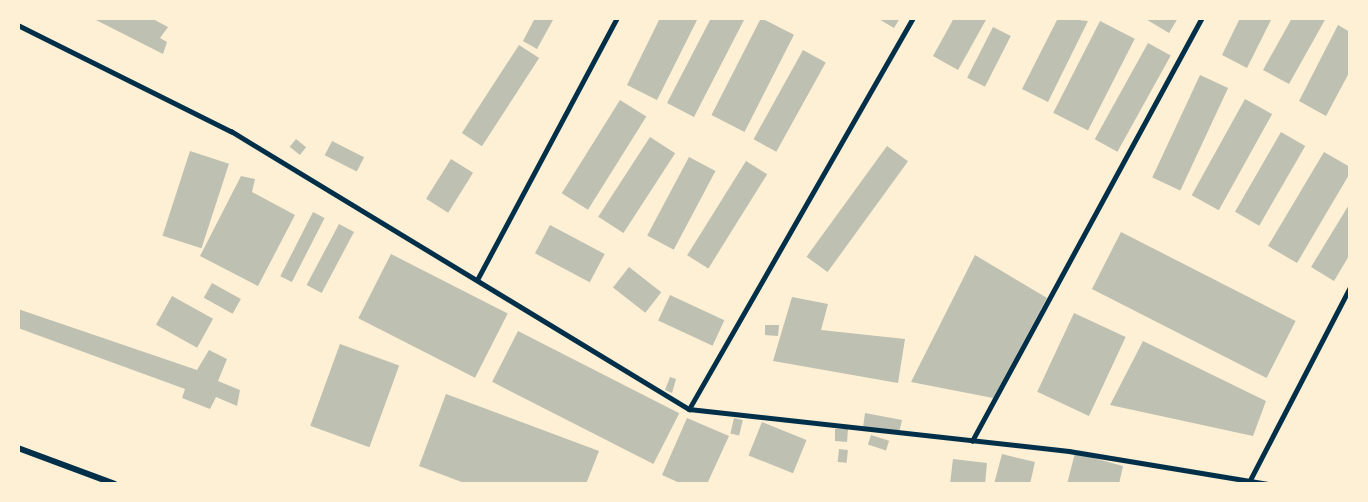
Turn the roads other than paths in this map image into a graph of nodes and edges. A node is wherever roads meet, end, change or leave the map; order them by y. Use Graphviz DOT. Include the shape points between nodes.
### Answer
graph roads {
  1 [pos="617,18"];
  2 [pos="913,18"];
  3 [pos="1202,18"];
  4 [pos="18,25"];
  5 [pos="477,280"];
  6 [pos="1350,286"];
  7 [pos="688,409"];
  8 [pos="972,441"];
  9 [pos="18,448"];
  10 [pos="1249,482"];
  11 [pos="115,484"];
  12 [pos="1269,484"];
  1 -- 5 [label="lane"];
  2 -- 7 [label="lane"];
  3 -- 8 [label="lane"];
  4 -- 5 [label="lane" via="231,131"];
  5 -- 7 [label="lane"];
  6 -- 10 [label="lane"];
  7 -- 8 [label="lane"];
  8 -- 10 [label="lane" via="1069,451"];
  9 -- 11 [label="street"];
  10 -- 12 [label="lane"];
}
